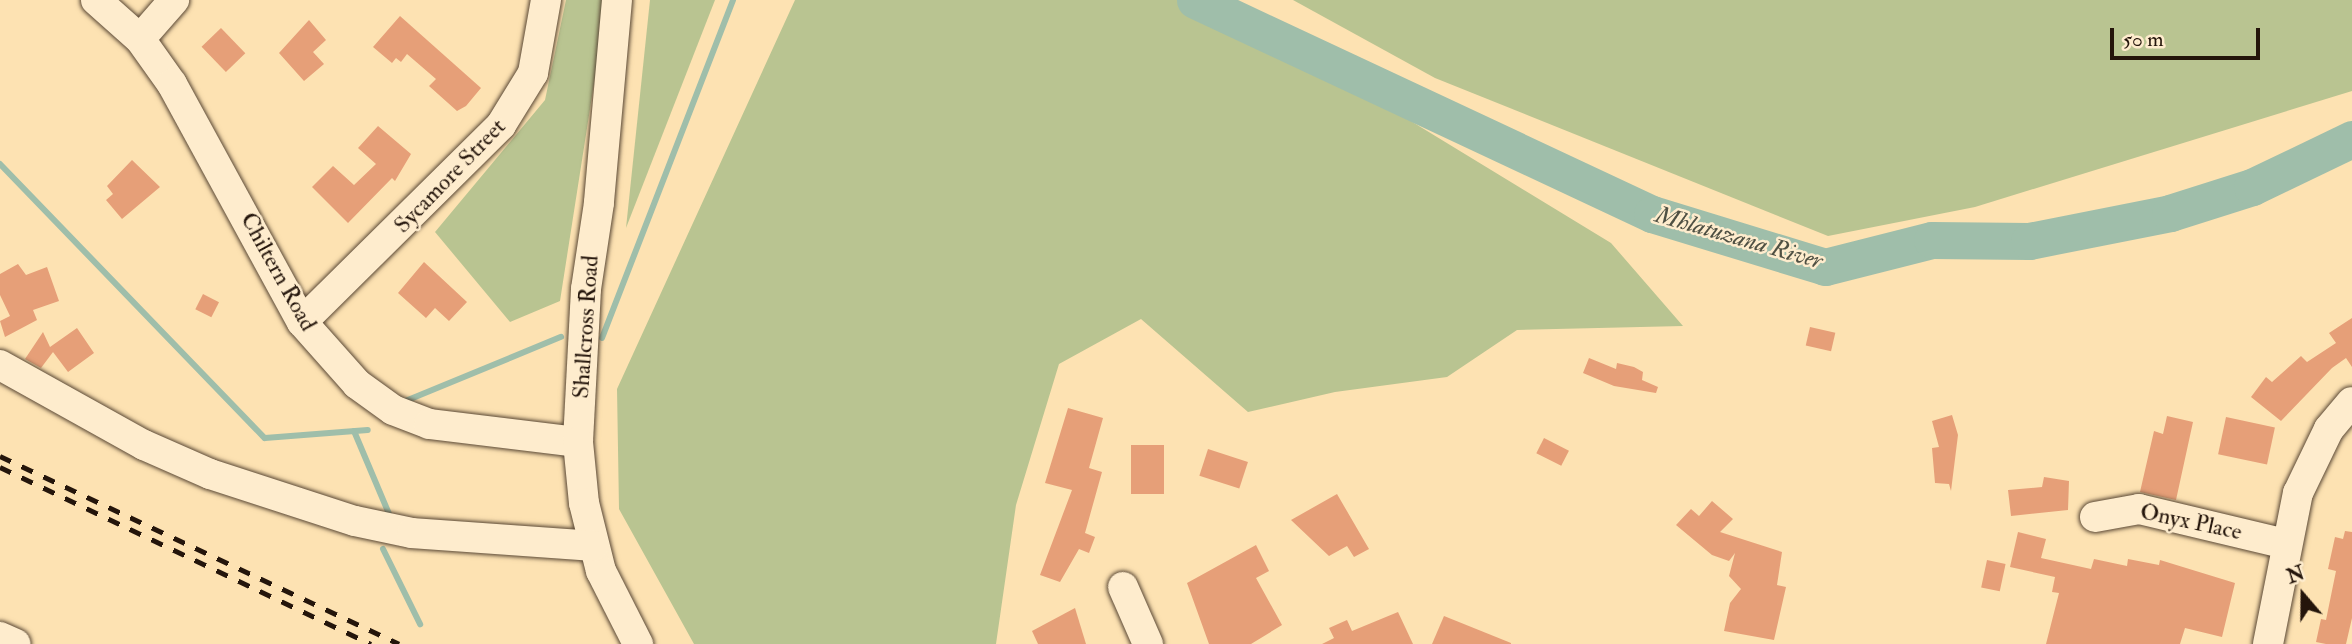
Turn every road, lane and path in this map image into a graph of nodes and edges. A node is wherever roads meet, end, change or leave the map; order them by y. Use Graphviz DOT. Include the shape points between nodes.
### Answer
graph roads {
  1 [pos="96,0"];
  2 [pos="174,0"];
  3 [pos="546,0"];
  4 [pos="617,0"];
  5 [pos="140,39"];
  6 [pos="302,322"];
  7 [pos="0,365"];
  8 [pos="2352,402"];
  9 [pos="578,442"];
  10 [pos="2095,517"];
  11 [pos="2286,544"];
  12 [pos="594,546"];
  13 [pos="1123,587"];
  14 [pos="0,637"];
  15 [pos="16,644"];
  16 [pos="638,644"];
  17 [pos="1149,644"];
  18 [pos="2268,644"];
  1 -- 5 [label="street, Chiltern Road"];
  2 -- 5 [label="street"];
  3 -- 6 [label="street, Sycamore Street" via="533,73 501,125"];
  4 -- 9 [label="street, Shallcross Road" via="599,203 586,289"];
  5 -- 6 [label="street, Chiltern Road" via="172,84"];
  6 -- 9 [label="street, Chiltern Road" via="357,384 393,410 466,431"];
  7 -- 12 [label="street" via="144,445 210,474 355,521 412,533"];
  8 -- 11 [label="street" via="2312,459"];
  9 -- 12 [label="street, Shallcross Road"];
  10 -- 11 [label="street, Onyx Place" via="2126,509 2152,511"];
  11 -- 18 [label="street"];
  12 -- 16 [label="street, Shallcross Road" via="612,599"];
  13 -- 17 [label="street"];
  14 -- 15 [label="street"];
}
